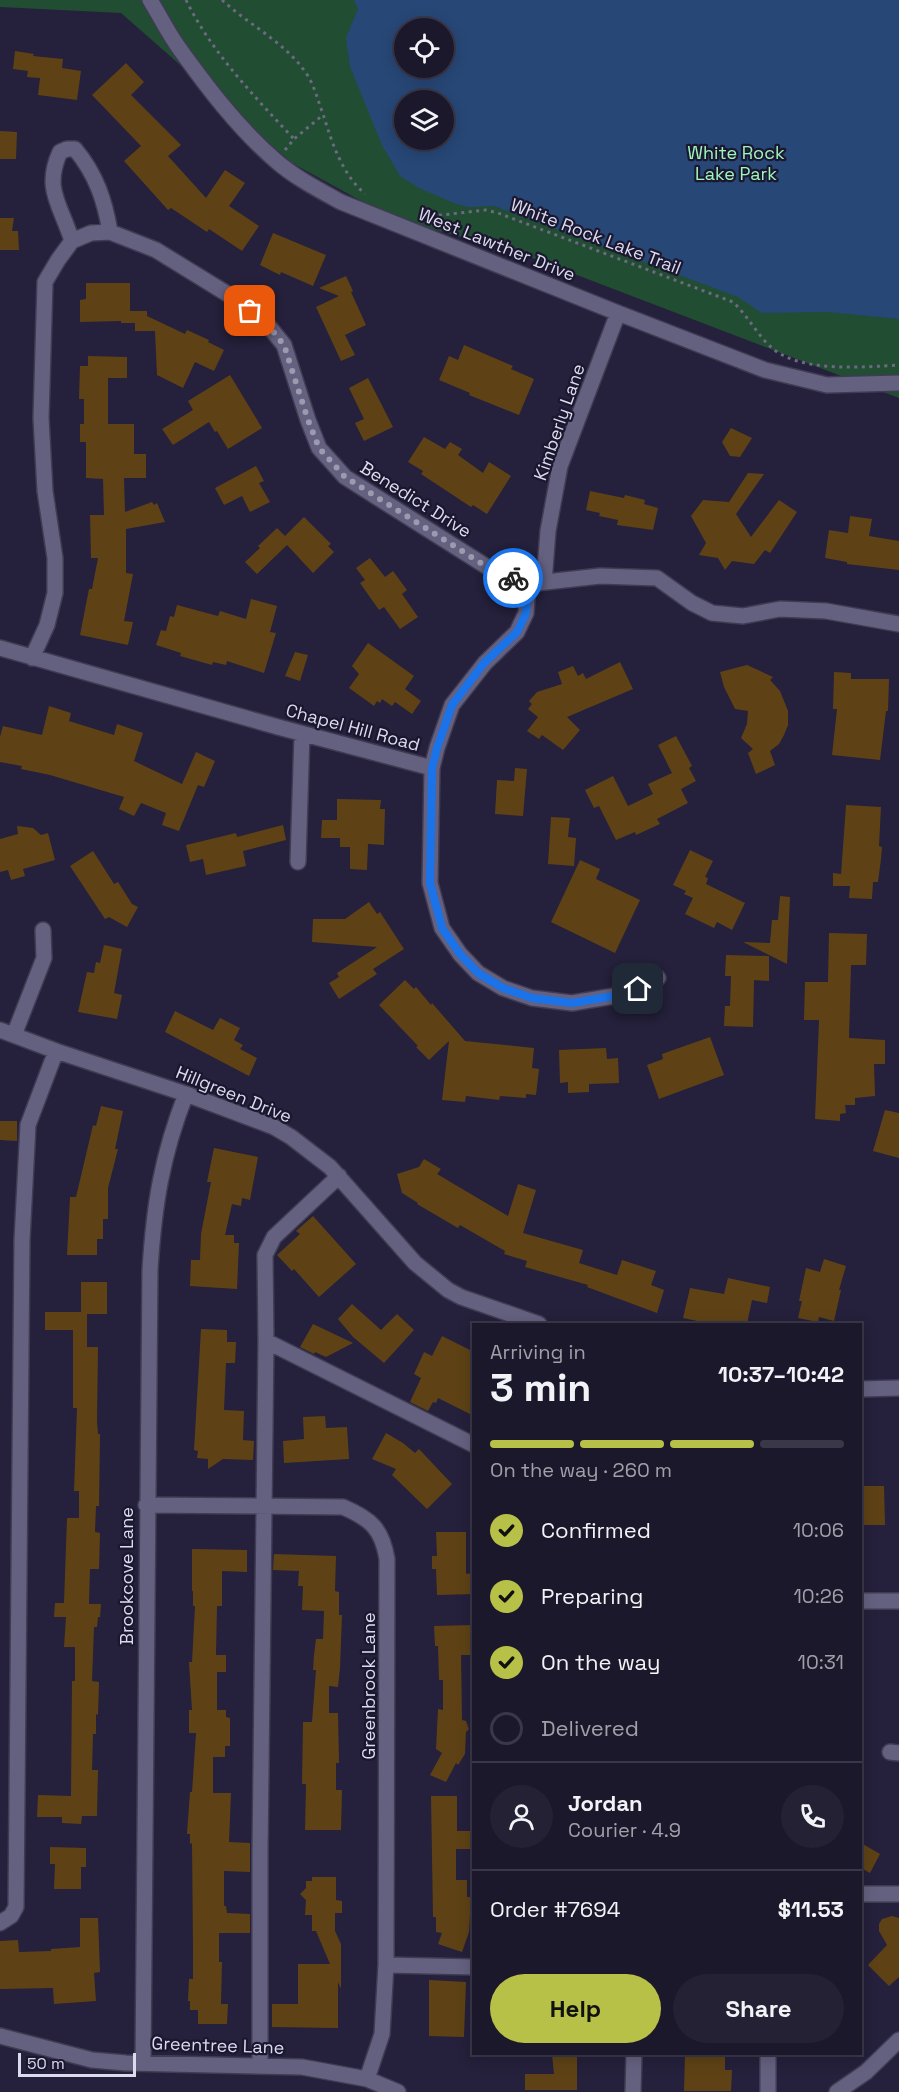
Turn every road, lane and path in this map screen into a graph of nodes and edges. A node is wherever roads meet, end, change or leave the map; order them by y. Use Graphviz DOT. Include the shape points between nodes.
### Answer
graph roads {
  1 [pos="186,0"];
  2 [pos="222,0"];
  3 [pos="154,3"];
  4 [pos="323,115"];
  5 [pos="373,198"];
  6 [pos="418,216"];
  7 [pos="110,232"];
  8 [pos="72,241"];
  9 [pos="618,313"];
  10 [pos="899,365"];
  11 [pos="899,383"];
  12 [pos="544,582"];
  13 [pos="528,584"];
  14 [pos="899,624"];
  15 [pos="0,648"];
  16 [pos="32,658"];
  17 [pos="302,734"];
  18 [pos="432,768"];
  19 [pos="298,862"];
  20 [pos="43,930"];
  21 [pos="658,978"];
  22 [pos="7,1033"];
  23 [pos="56,1051"];
  24 [pos="186,1094"];
  25 [pos="339,1176"];
  26 [pos="536,1323"];
  27 [pos="266,1341"];
  28 [pos="899,1388"];
  29 [pos="862,1389"];
  30 [pos="472,1444"];
  31 [pos="146,1504"];
  32 [pos="263,1506"];
  33 [pos="862,1601"];
  34 [pos="899,1601"];
  35 [pos="862,1894"];
  36 [pos="899,1894"];
  37 [pos="0,1923"];
  38 [pos="386,1965"];
  39 [pos="472,1967"];
  40 [pos="0,2036"];
  41 [pos="899,2040"];
  42 [pos="260,2045"];
  43 [pos="169,2047"];
  44 [pos="634,2055"];
  45 [pos="768,2055"];
  46 [pos="142,2063"];
  47 [pos="260,2066"];
  48 [pos="366,2079"];
  49 [pos="398,2092"];
  50 [pos="633,2092"];
  51 [pos="768,2092"];
  52 [pos="837,2092"];
  1 -- 4 [label="path" via="211,42 294,139"];
  2 -- 4 [label="path" via="298,62 309,77"];
  3 -- 9 [label="street, West Lawther Drive" via="177,46 223,106 276,161 341,202"];
  4 -- 5 [label="path" via="351,180"];
  6 -- 10 [label="path, White Rock Lake Trail" via="486,210 498,213 733,302 772,348 791,359 850,367"];
  7 -- 8 [label="street" via="91,232"];
  7 -- 8 [label="street" via="105,203 86,162 75,149 67,149 60,152 54,165 52,184"];
  7 -- 13 [label="street, Benedict Drive" via="156,250 234,298 267,324 284,345 319,448 345,477 492,570"];
  8 -- 16 [label="street" via="45,282 41,417 55,593 47,625"];
  9 -- 11 [label="street, West Lawther Drive" via="765,370 826,385"];
  9 -- 12 [label="street, Kimberly Lane" via="560,466 548,531"];
  12 -- 13 [label="street"];
  12 -- 14 [label="street" via="600,576 657,578 712,613 743,616 780,609 826,611"];
  13 -- 18 [label="street, Chapel Hill Road" via="526,613 517,632 484,663 452,705"];
  15 -- 16 [label="street, Chapel Hill Road"];
  16 -- 17 [label="street, Chapel Hill Road"];
  17 -- 18 [label="street, Chapel Hill Road"];
  17 -- 19 [label="street"];
  18 -- 21 [label="street" via="430,883 442,928 478,973 503,988 572,1003 614,996"];
  20 -- 22 [label="street" via="44,958"];
  22 -- 23 [label="street, Hillgreen Drive"];
  23 -- 24 [label="street, Hillgreen Drive"];
  23 -- 37 [label="street" via="28,1125 22,1240 16,1907"];
  24 -- 25 [label="street, Hillgreen Drive" via="274,1127"];
  24 -- 31 [label="street, Brookcove Lane" via="159,1180 153,1226"];
  25 -- 26 [label="street, Hillgreen Drive" via="415,1263 448,1290"];
  25 -- 27 [label="street" via="274,1237 265,1255"];
  27 -- 30 [label="street"];
  27 -- 32 [label="street"];
  28 -- 29 [label="street"];
  31 -- 32 [label="street, Greenbrook Lane"];
  31 -- 46 [label="street, Brookcove Lane"];
  32 -- 38 [label="street, Greenbrook Lane" via="343,1508 362,1515 380,1531 384,1544"];
  32 -- 42 [label="street"];
  33 -- 34 [label="street"];
  35 -- 36 [label="street"];
  38 -- 39 [label="street"];
  38 -- 48 [label="street, Greenbrook Lane" via="382,2034"];
  40 -- 46 [label="street, Greentree Lane" via="92,2060"];
  41 -- 52 [label="street" via="866,2072"];
  42 -- 43 [label="path"];
  42 -- 47 [label="street"];
  44 -- 50 [label="street"];
  45 -- 51 [label="street"];
  46 -- 47 [label="street, Greentree Lane"];
  47 -- 48 [label="street, Greentree Lane" via="302,2067"];
  48 -- 49 [label="street, Greentree Lane"];
}
